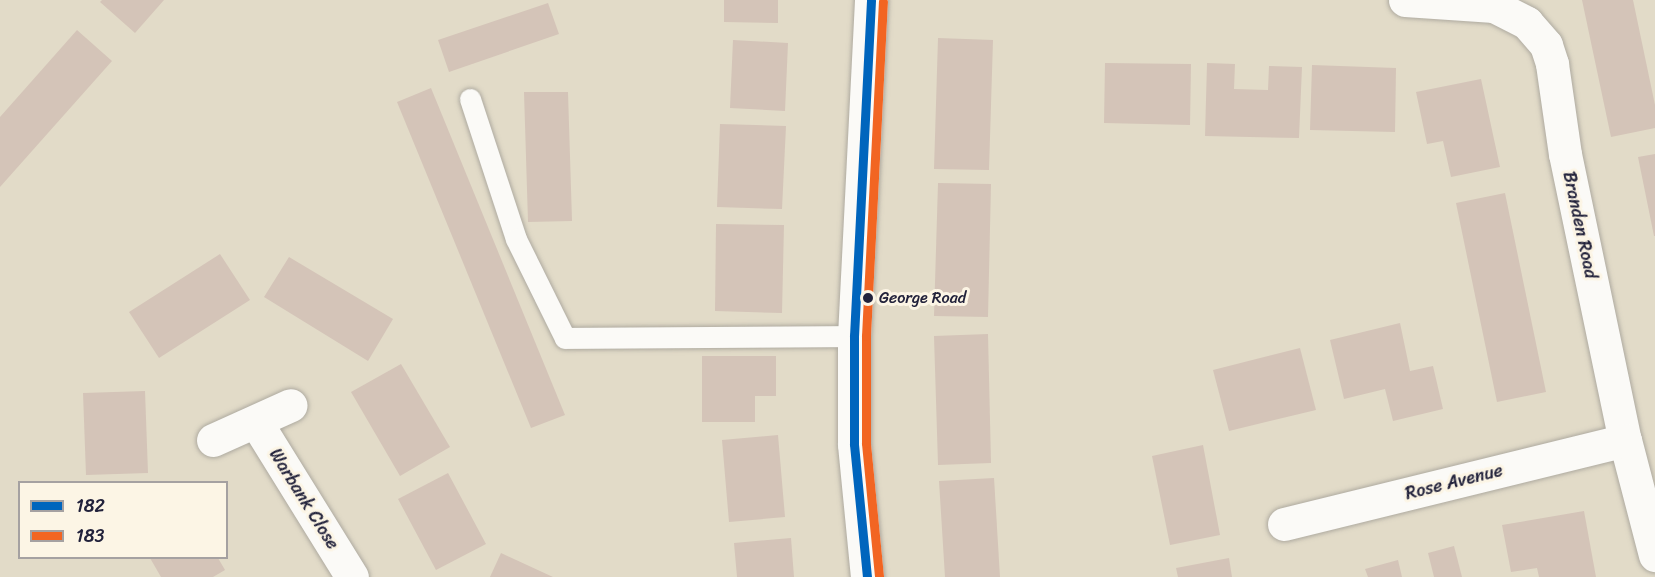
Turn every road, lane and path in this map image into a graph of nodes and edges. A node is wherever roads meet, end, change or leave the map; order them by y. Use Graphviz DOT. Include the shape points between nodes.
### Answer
graph roads {
  1 [pos="871,0"];
  2 [pos="1405,0"];
  3 [pos="1433,0"];
  4 [pos="470,99"];
  5 [pos="854,336"];
  6 [pos="291,405"];
  7 [pos="256,422"];
  8 [pos="213,440"];
  9 [pos="1625,440"];
  10 [pos="1284,524"];
  11 [pos="1655,555"];
  12 [pos="352,577"];
  13 [pos="867,577"];
  1 -- 5 [label="street"];
  2 -- 3 [label="street, Branden Road"];
  3 -- 9 [label="street, Branden Road" via="1494,6 1527,23 1546,45 1564,154"];
  4 -- 5 [label="lane" via="516,239 565,338"];
  5 -- 13 [label="street" via="854,444"];
  6 -- 7 [label="street"];
  7 -- 8 [label="street"];
  7 -- 12 [label="street, Warbank Close"];
  9 -- 10 [label="street, Rose Avenue"];
  9 -- 11 [label="street, Branden Road"];
}
